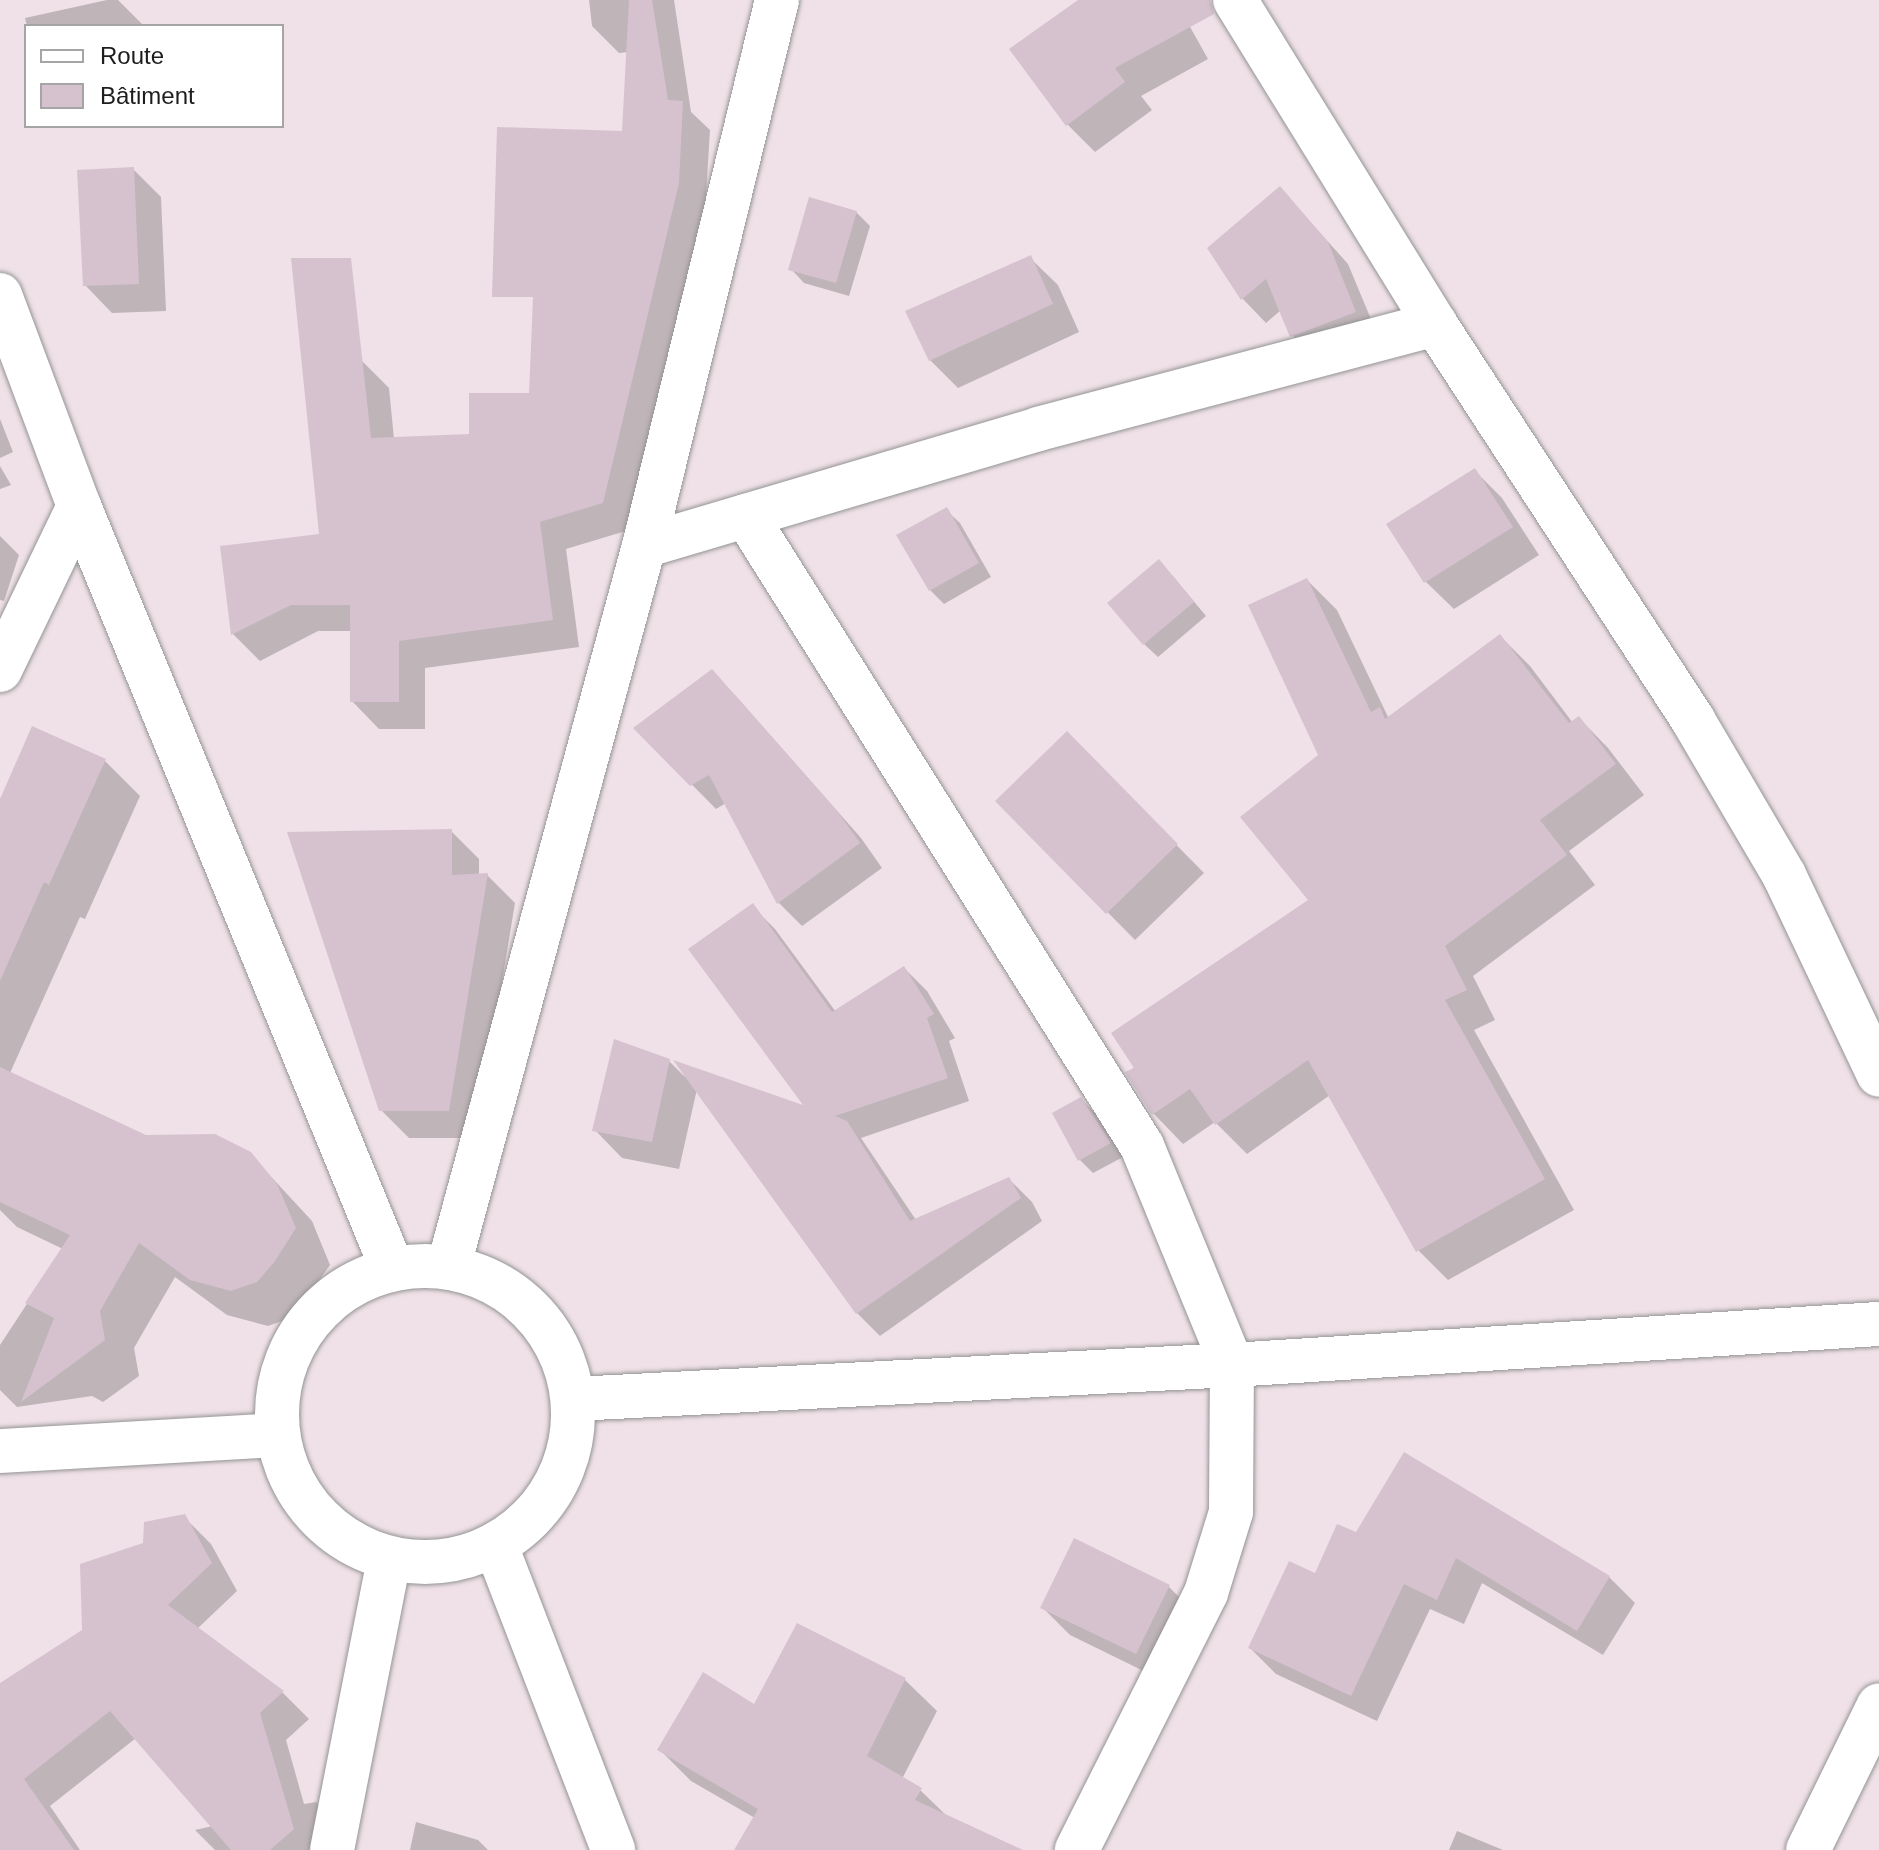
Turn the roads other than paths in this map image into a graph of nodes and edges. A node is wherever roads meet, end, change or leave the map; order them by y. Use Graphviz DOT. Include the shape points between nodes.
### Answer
graph roads {
  1 [pos="777,0"];
  2 [pos="1235,0"];
  3 [pos="0,295"];
  4 [pos="1435,324"];
  5 [pos="79,506"];
  6 [pos="746,516"];
  7 [pos="644,546"];
  8 [pos="0,670"];
  9 [pos="1879,1075"];
  10 [pos="449,1265"];
  11 [pos="392,1268"];
  12 [pos="1879,1324"];
  13 [pos="1232,1365"];
  14 [pos="575,1399"];
  15 [pos="276,1435"];
  16 [pos="0,1451"];
  17 [pos="496,1546"];
  18 [pos="389,1559"];
  19 [pos="1879,1705"];
  20 [pos="332,1850"];
  21 [pos="613,1850"];
  22 [pos="1077,1850"];
  23 [pos="1808,1850"];
  1 -- 7 [label="street"];
  2 -- 4 [label="street"];
  3 -- 5 [label="street"];
  4 -- 6 [label="street" via="1038,429"];
  4 -- 9 [label="street" via="1693,720 1784,875"];
  5 -- 8 [label="street"];
  5 -- 11 [label="street"];
  6 -- 7 [label="street"];
  6 -- 13 [label="street" via="1142,1146"];
  7 -- 10 [label="street"];
  10 -- 11 [label="street"];
  10 -- 14 [label="street" via="514,1292 552,1333"];
  11 -- 15 [label="street" via="322,1305 301,1330 277,1387"];
  12 -- 13 [label="street"];
  13 -- 14 [label="street"];
  13 -- 22 [label="street" via="1231,1512 1206,1593"];
  14 -- 17 [label="street" via="566,1466 538,1512"];
  15 -- 16 [label="street"];
  15 -- 18 [label="street" via="286,1469 310,1509 335,1533"];
  17 -- 18 [label="street" via="459,1559"];
  17 -- 21 [label="street"];
  18 -- 20 [label="street"];
  19 -- 23 [label="street"];
}
